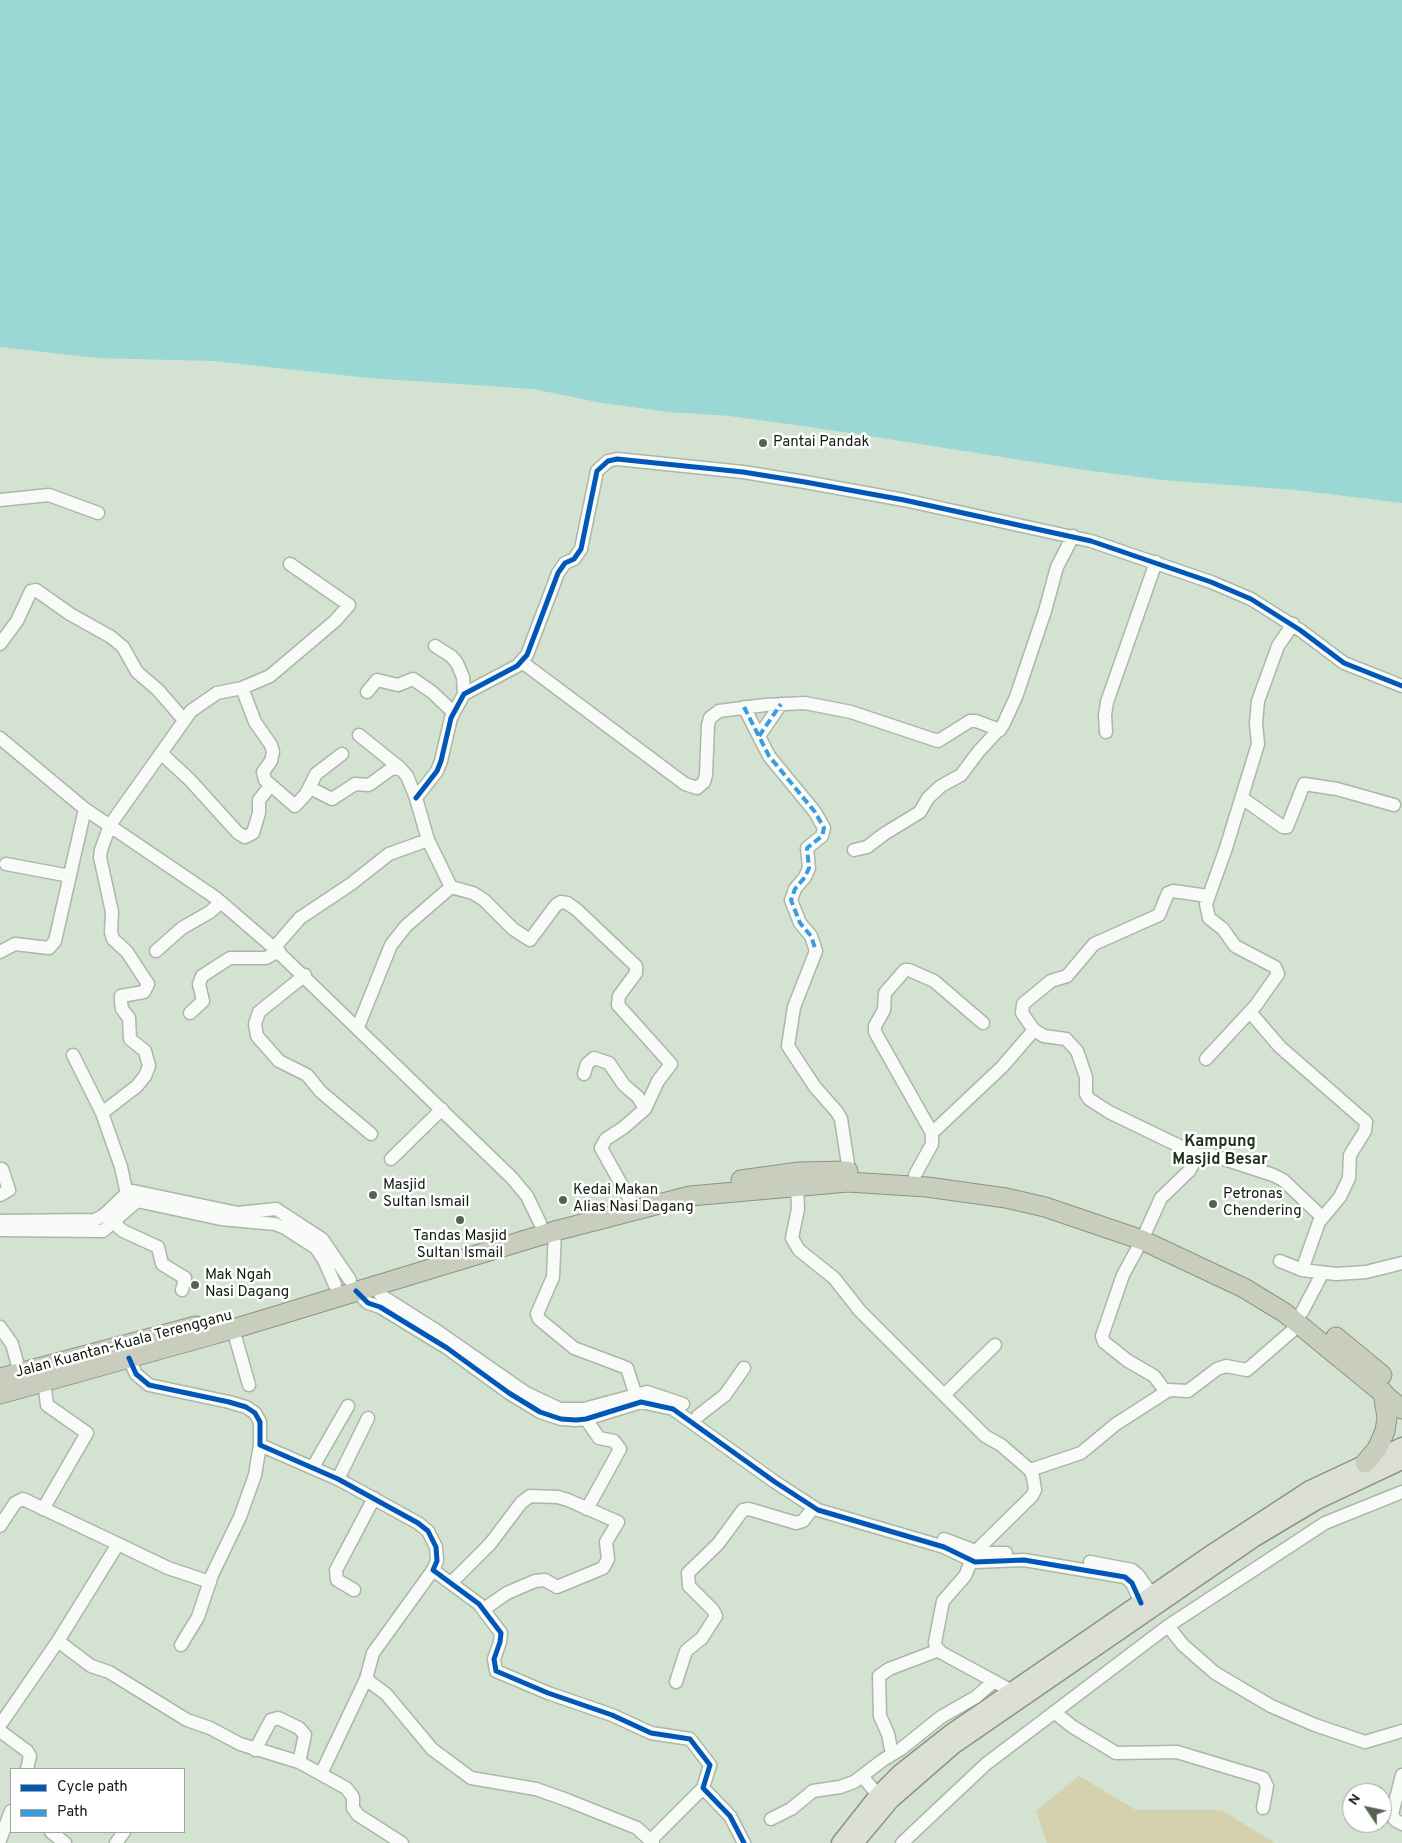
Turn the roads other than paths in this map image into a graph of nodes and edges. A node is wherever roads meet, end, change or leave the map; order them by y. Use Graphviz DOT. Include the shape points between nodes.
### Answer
graph roads {
  1 [pos="0,500"];
  2 [pos="98,513"];
  3 [pos="1072,536"];
  4 [pos="1156,562"];
  5 [pos="290,564"];
  6 [pos="1292,624"];
  7 [pos="0,644"];
  8 [pos="435,646"];
  9 [pos="522,662"];
  10 [pos="1402,686"];
  11 [pos="242,688"];
  12 [pos="367,692"];
  13 [pos="464,694"];
  14 [pos="781,704"];
  15 [pos="744,707"];
  16 [pos="453,712"];
  17 [pos="184,720"];
  18 [pos="1000,730"];
  19 [pos="1106,732"];
  20 [pos="359,735"];
  21 [pos="759,736"];
  22 [pos="0,738"];
  23 [pos="161,753"];
  24 [pos="342,754"];
  25 [pos="400,768"];
  26 [pos="271,785"];
  27 [pos="310,788"];
  28 [pos="416,798"];
  29 [pos="1242,798"];
  30 [pos="1394,805"];
  31 [pos="85,809"];
  32 [pos="110,825"];
  33 [pos="428,840"];
  34 [pos="854,850"];
  35 [pos="6,864"];
  36 [pos="70,876"];
  37 [pos="452,887"];
  38 [pos="1208,896"];
  39 [pos="221,902"];
  40 [pos="273,946"];
  41 [pos="0,952"];
  42 [pos="156,952"];
  43 [pos="305,975"];
  44 [pos="1250,1012"];
  45 [pos="190,1013"];
  46 [pos="983,1023"];
  47 [pos="358,1027"];
  48 [pos="1034,1030"];
  49 [pos="73,1055"];
  50 [pos="1206,1059"];
  51 [pos="584,1074"];
  52 [pos="442,1109"];
  53 [pos="645,1109"];
  54 [pos="102,1113"];
  55 [pos="932,1133"];
  56 [pos="371,1134"];
  57 [pos="1198,1155"];
  58 [pos="391,1160"];
  59 [pos="2,1170"];
  60 [pos="849,1171"];
  61 [pos="916,1174"];
  62 [pos="797,1187"];
  63 [pos="0,1195"];
  64 [pos="129,1200"];
  65 [pos="630,1200"];
  66 [pos="1322,1217"];
  67 [pos="0,1221"];
  68 [pos="114,1223"];
  69 [pos="547,1227"];
  70 [pos="0,1230"];
  71 [pos="1144,1236"];
  72 [pos="1280,1261"];
  73 [pos="1402,1263"];
  74 [pos="1302,1270"];
  75 [pos="1322,1274"];
  76 [pos="353,1286"];
  77 [pos="182,1290"];
  78 [pos="1301,1318"];
  79 [pos="0,1327"];
  80 [pos="233,1329"];
  81 [pos="995,1345"];
  82 [pos="129,1358"];
  83 [pos="744,1368"];
  84 [pos="20,1373"];
  85 [pos="50,1375"];
  86 [pos="0,1378"];
  87 [pos="956,1382"];
  88 [pos="934,1384"];
  89 [pos="249,1385"];
  90 [pos="1166,1392"];
  91 [pos="1383,1392"];
  92 [pos="1402,1392"];
  93 [pos="635,1393"];
  94 [pos="0,1394"];
  95 [pos="944,1395"];
  96 [pos="348,1406"];
  97 [pos="1402,1410"];
  98 [pos="698,1416"];
  99 [pos="368,1418"];
  100 [pos="586,1419"];
  101 [pos="260,1446"];
  102 [pos="1402,1446"];
  103 [pos="1402,1461"];
  104 [pos="1365,1462"];
  105 [pos="313,1467"];
  106 [pos="1030,1470"];
  107 [pos="338,1479"];
  108 [pos="1402,1492"];
  109 [pos="374,1498"];
  110 [pos="42,1508"];
  111 [pos="813,1508"];
  112 [pos="587,1509"];
  113 [pos="0,1526"];
  114 [pos="118,1544"];
  115 [pos="972,1556"];
  116 [pos="433,1570"];
  117 [pos="210,1582"];
  118 [pos="451,1584"];
  119 [pos="354,1590"];
  120 [pos="1146,1599"];
  121 [pos="484,1609"];
  122 [pos="1168,1626"];
  123 [pos="58,1640"];
  124 [pos="181,1645"];
  125 [pos="939,1650"];
  126 [pos="366,1679"];
  127 [pos="994,1681"];
  128 [pos="676,1682"];
  129 [pos="1012,1691"];
  130 [pos="1054,1712"];
  131 [pos="0,1725"];
  132 [pos="0,1731"];
  133 [pos="1402,1731"];
  134 [pos="255,1750"];
  135 [pos="892,1754"];
  136 [pos="298,1762"];
  137 [pos="27,1768"];
  138 [pos="321,1774"];
  139 [pos="1402,1775"];
  140 [pos="862,1776"];
  141 [pos="703,1788"];
  142 [pos="878,1794"];
  143 [pos="1264,1808"];
  144 [pos="10,1814"];
  145 [pos="771,1819"];
  146 [pos="1402,1824"];
  147 [pos="0,1840"];
  148 [pos="652,1842"];
  149 [pos="402,1843"];
  150 [pos="744,1843"];
  151 [pos="840,1843"];
  152 [pos="855,1843"];
  153 [pos="902,1843"];
  1 -- 2 [label="street" via="49,495"];
  3 -- 4 [label="street"];
  3 -- 9 [label="street" via="904,500 744,472 617,459 608,461 595,478 580,549 574,559 561,567"];
  3 -- 18 [label="street" via="1057,567 1046,611 1014,704"];
  4 -- 6 [label="street" via="1251,599"];
  4 -- 19 [label="street" via="1107,702"];
  5 -- 11 [label="street" via="349,605 335,621 270,676"];
  6 -- 10 [label="street" via="1344,664"];
  6 -- 29 [label="street" via="1278,646 1258,701 1256,723 1259,740"];
  7 -- 17 [label="street" via="17,621 31,591 36,590 123,647 137,672"];
  8 -- 13 [label="street" via="458,663"];
  9 -- 13 [label="street"];
  9 -- 15 [label="street" via="678,779 697,788 706,776 710,718 719,711"];
  11 -- 17 [label="street" via="216,693 202,701"];
  11 -- 26 [label="street" via="255,722 272,745 271,761 263,774 264,780"];
  12 -- 16 [label="street" via="377,680 398,685 413,679"];
  13 -- 16 [label="street"];
  14 -- 15 [label="street"];
  14 -- 18 [label="street" via="805,704 852,712 938,741 970,721"];
  14 -- 21 [label="street"];
  15 -- 21 [label="street"];
  16 -- 28 [label="street" via="437,771"];
  17 -- 23 [label="street"];
  18 -- 34 [label="street" via="958,779 941,786 928,798 920,812 867,847"];
  20 -- 25 [label="street"];
  21 -- 60 [label="street" via="774,763 815,812 824,828 822,836 806,848 809,868 791,900 816,951 794,1007 788,1046 841,1119"];
  22 -- 31 [label="street"];
  23 -- 26 [label="street" via="245,837 253,833 260,800"];
  23 -- 32 [label="street"];
  24 -- 27 [label="street" via="316,774"];
  25 -- 27 [label="street" via="391,769 369,785 355,784 332,799"];
  25 -- 28 [label="street"];
  26 -- 27 [label="street" via="295,806"];
  28 -- 33 [label="street"];
  29 -- 30 [label="street" via="1283,827 1287,826 1304,784"];
  29 -- 38 [label="street"];
  31 -- 32 [label="street"];
  31 -- 36 [label="street"];
  32 -- 39 [label="street"];
  32 -- 54 [label="street" via="100,857 112,912 111,932 148,984 144,992 121,1000 122,1009 129,1018 130,1039 145,1051 148,1066 146,1076 137,1086"];
  33 -- 37 [label="street"];
  33 -- 40 [label="street" via="390,854 300,918"];
  35 -- 36 [label="street"];
  36 -- 41 [label="street" via="52,946 44,949 15,944"];
  37 -- 47 [label="street" via="406,926 391,945"];
  37 -- 53 [label="street" via="484,900 513,929 530,940 556,905 567,903 636,966 636,972 619,996 618,1005 671,1064 658,1081"];
  38 -- 44 [label="street" via="1206,904 1210,918 1236,946 1278,970"];
  38 -- 48 [label="street" via="1168,893 1159,915 1094,944 1068,976 1051,981 1024,1004 1022,1013"];
  39 -- 40 [label="street"];
  39 -- 42 [label="street" via="182,928"];
  40 -- 43 [label="street"];
  40 -- 45 [label="street" via="266,958 230,958 202,976 199,984 203,1001"];
  43 -- 47 [label="street"];
  43 -- 56 [label="street" via="259,1012 255,1024 257,1036 278,1061 308,1075 321,1092"];
  44 -- 50 [label="street"];
  44 -- 66 [label="street" via="1280,1047 1366,1122 1365,1131 1350,1156 1349,1178 1340,1197"];
  46 -- 55 [label="street" via="934,981 908,970 885,993 884,1010 875,1032"];
  47 -- 52 [label="street"];
  48 -- 55 [label="street" via="1002,1067"];
  48 -- 57 [label="street" via="1044,1036 1066,1039 1077,1051 1089,1099"];
  49 -- 54 [label="street"];
  51 -- 53 [label="street" via="587,1064 594,1058 609,1063"];
  52 -- 58 [label="street"];
  52 -- 69 [label="street" via="521,1188"];
  53 -- 65 [label="street" via="606,1139 601,1148"];
  54 -- 64 [label="street"];
  55 -- 61 [label="street" via="932,1144"];
  57 -- 66 [label="street" via="1212,1155 1273,1175 1283,1180"];
  57 -- 71 [label="street" via="1189,1171 1161,1198"];
  59 -- 63 [label="street" via="9,1190"];
  60 -- 61 [label="highway, Jalan Kuantan-Kuala Terengganu"];
  60 -- 65 [label="highway, Jalan Kuantan-Kuala Terengganu" via="799,1172 682,1187"];
  61 -- 71 [label="highway, Jalan Kuantan-Kuala Terengganu" via="1049,1196"];
  62 -- 69 [label="highway, Jalan Kuantan-Kuala Terengganu" via="690,1196"];
  62 -- 71 [label="highway, Jalan Kuantan-Kuala Terengganu" via="848,1182 888,1184 1006,1198"];
  62 -- 88 [label="street" via="794,1244 840,1284 860,1311"];
  64 -- 67 [label="street" via="95,1220"];
  64 -- 68 [label="street"];
  64 -- 76 [label="street" via="221,1219 280,1225 316,1248 324,1260"];
  65 -- 69 [label="highway, Jalan Kuantan-Kuala Terengganu"];
  66 -- 74 [label="street"];
  68 -- 70 [label="street" via="103,1232"];
  68 -- 77 [label="street" via="123,1231 158,1247 162,1264 185,1278"];
  69 -- 76 [label="highway, Jalan Kuantan-Kuala Terengganu"];
  69 -- 93 [label="street" via="553,1278 537,1308 539,1319 574,1348 627,1368"];
  71 -- 78 [label="highway, Jalan Kuantan-Kuala Terengganu"];
  71 -- 90 [label="street" via="1123,1275 1102,1336 1104,1342 1128,1361 1154,1376"];
  72 -- 74 [label="street"];
  73 -- 75 [label="street" via="1366,1272"];
  74 -- 75 [label="street"];
  75 -- 78 [label="street"];
  76 -- 80 [label="highway, Jalan Kuantan-Kuala Terengganu"];
  76 -- 85 [label="highway, Jalan Kuantan-Kuala Terengganu" via="254,1310"];
  76 -- 93 [label="street" via="382,1296 526,1393 560,1408 575,1410"];
  76 -- 100 [label="street" via="368,1303 380,1306 426,1335 540,1412 561,1419"];
  78 -- 90 [label="street" via="1247,1370 1226,1366 1188,1390"];
  78 -- 91 [label="highway, Jalan Kuantan-Kuala Terengganu"];
  78 -- 92 [label="highway, Jalan Kuantan-Kuala Terengganu" via="1358,1354"];
  79 -- 84 [label="street" via="12,1344"];
  80 -- 82 [label="highway, Jalan Kuantan-Kuala Terengganu"];
  80 -- 89 [label="street"];
  81 -- 87 [label="street"];
  82 -- 85 [label="highway, Jalan Kuantan-Kuala Terengganu"];
  82 -- 101 [label="street" via="136,1374 149,1385 246,1407 260,1422"];
  83 -- 98 [label="street" via="726,1395"];
  84 -- 85 [label="highway, Jalan Kuantan-Kuala Terengganu"];
  84 -- 86 [label="highway, Jalan Kuantan-Kuala Terengganu"];
  85 -- 94 [label="highway, Jalan Kuantan-Kuala Terengganu"];
  85 -- 110 [label="street" via="47,1405 87,1432"];
  87 -- 88 [label="street"];
  87 -- 95 [label="street"];
  88 -- 95 [label="street"];
  90 -- 106 [label="street" via="1116,1424 1081,1453"];
  91 -- 97 [label="highway, Jalan Kuantan-Kuala Terengganu"];
  91 -- 104 [label="highway" via="1387,1418 1385,1431 1377,1449"];
  93 -- 98 [label="street" via="647,1392 676,1401"];
  95 -- 106 [label="street" via="985,1436"];
  96 -- 105 [label="street"];
  98 -- 115 [label="street" via="820,1502 938,1537"];
  99 -- 107 [label="street"];
  100 -- 111 [label="street" via="641,1402 673,1409"];
  100 -- 112 [label="street" via="599,1438 614,1441 620,1449"];
  101 -- 105 [label="street"];
  101 -- 117 [label="street" via="247,1499"];
  102 -- 104 [label="main road"];
  103 -- 152 [label="main road" via="1317,1501 1255,1538 953,1746 891,1800"];
  104 -- 120 [label="main road" via="1310,1489"];
  105 -- 107 [label="street"];
  106 -- 115 [label="street" via="1036,1484 1032,1496"];
  107 -- 109 [label="street"];
  108 -- 122 [label="street" via="1325,1523"];
  109 -- 116 [label="street" via="428,1531 438,1555"];
  109 -- 119 [label="street" via="336,1570 337,1580"];
  110 -- 113 [label="street" via="19,1500"];
  110 -- 114 [label="street"];
  111 -- 115 [label="street"];
  111 -- 128 [label="street" via="804,1521 796,1523 743,1510 718,1544 688,1573 689,1586 716,1616 702,1638 686,1651"];
  112 -- 118 [label="street" via="558,1497 530,1496"];
  112 -- 121 [label="street" via="618,1522 606,1542 608,1559 603,1568 557,1587 545,1580 535,1581 507,1593"];
  114 -- 117 [label="street" via="168,1568"];
  114 -- 123 [label="street"];
  115 -- 120 [label="street" via="980,1563 1024,1560 1125,1577"];
  115 -- 125 [label="street" via="966,1576 946,1595 940,1608 935,1642"];
  116 -- 118 [label="street"];
  116 -- 126 [label="street" via="373,1653"];
  117 -- 124 [label="street" via="198,1617"];
  118 -- 121 [label="street"];
  120 -- 129 [label="main road"];
  121 -- 141 [label="street" via="500,1633 494,1659 496,1671 651,1733 690,1738 710,1765"];
  122 -- 130 [label="street"];
  122 -- 133 [label="street" via="1183,1645 1214,1673 1271,1706 1315,1726 1365,1742"];
  123 -- 131 [label="street"];
  123 -- 134 [label="street" via="91,1666 109,1672 188,1720"];
  125 -- 127 [label="street"];
  125 -- 135 [label="street" via="878,1676 880,1716"];
  126 -- 138 [label="street"];
  126 -- 148 [label="street" via="386,1694 432,1749 471,1778 536,1789 559,1797 637,1828"];
  127 -- 129 [label="street"];
  127 -- 135 [label="street" via="976,1697 941,1717"];
  129 -- 142 [label="main road" via="918,1758"];
  130 -- 143 [label="street" via="1116,1753 1177,1752 1263,1778 1267,1786"];
  130 -- 153 [label="street" via="986,1764"];
  132 -- 137 [label="street" via="27,1751 30,1756"];
  134 -- 136 [label="street"];
  134 -- 136 [label="street" via="271,1720 278,1718 299,1728 305,1735"];
  135 -- 140 [label="street"];
  136 -- 138 [label="street"];
  138 -- 149 [label="street" via="350,1792 358,1815"];
  139 -- 146 [label="street" via="1392,1814"];
  140 -- 142 [label="street"];
  140 -- 145 [label="street" via="840,1787 813,1791 791,1809"];
  141 -- 148 [label="street"];
  141 -- 150 [label="street" via="730,1816"];
  142 -- 151 [label="main road"];
  144 -- 147 [label="street"];
}
